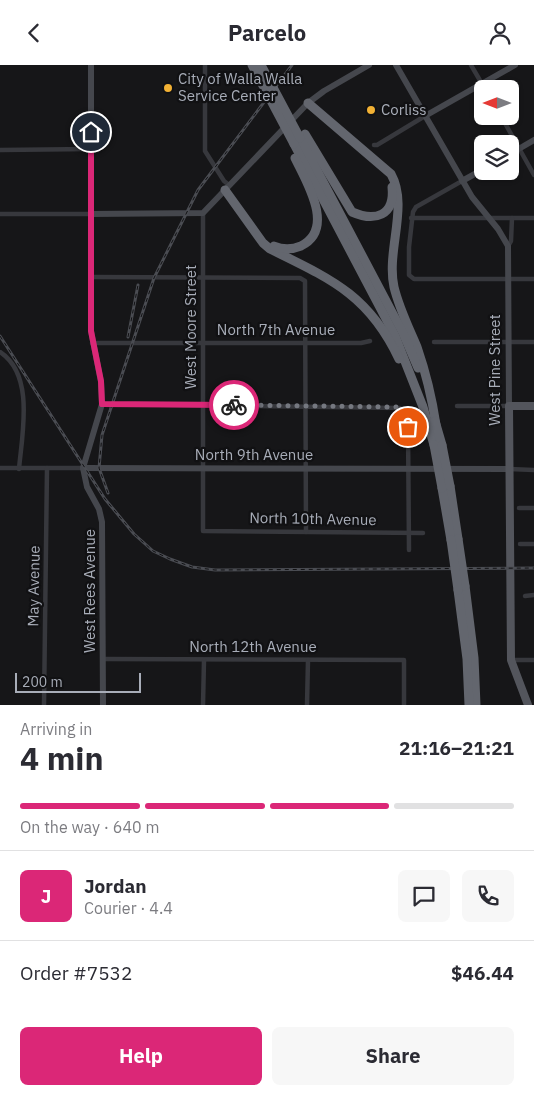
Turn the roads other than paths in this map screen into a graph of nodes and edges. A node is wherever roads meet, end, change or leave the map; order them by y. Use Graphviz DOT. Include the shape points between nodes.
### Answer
graph roads {
  1 [pos="91,65"];
  2 [pos="205,65"];
  3 [pos="252,65"];
  4 [pos="262,65"];
  5 [pos="369,65"];
  6 [pos="396,65"];
  7 [pos="472,65"];
  8 [pos="515,65"];
  9 [pos="480,80"];
  10 [pos="494,80"];
  11 [pos="474,92"];
  12 [pos="306,104"];
  13 [pos="425,116"];
  14 [pos="297,140"];
  15 [pos="534,140"];
  16 [pos="374,145"];
  17 [pos="91,149"];
  18 [pos="519,149"];
  19 [pos="0,150"];
  20 [pos="474,174"];
  21 [pos="534,175"];
  22 [pos="462,181"];
  23 [pos="226,185"];
  24 [pos="203,213"];
  25 [pos="0,214"];
  26 [pos="91,214"];
  27 [pos="411,218"];
  28 [pos="488,218"];
  29 [pos="512,218"];
  30 [pos="534,218"];
  31 [pos="508,247"];
  32 [pos="91,277"];
  33 [pos="204,278"];
  34 [pos="509,279"];
  35 [pos="534,279"];
  36 [pos="370,341"];
  37 [pos="434,342"];
  38 [pos="509,342"];
  39 [pos="534,342"];
  40 [pos="92,343"];
  41 [pos="204,343"];
  42 [pos="306,343"];
  43 [pos="0,352"];
  44 [pos="102,404"];
  45 [pos="203,405"];
  46 [pos="306,406"];
  47 [pos="457,406"];
  48 [pos="509,406"];
  49 [pos="534,406"];
  50 [pos="433,426"];
  51 [pos="0,468"];
  52 [pos="47,468"];
  53 [pos="83,468"];
  54 [pos="20,469"];
  55 [pos="203,469"];
  56 [pos="306,469"];
  57 [pos="408,469"];
  58 [pos="509,469"];
  59 [pos="534,470"];
  60 [pos="519,508"];
  61 [pos="534,508"];
  62 [pos="203,531"];
  63 [pos="306,532"];
  64 [pos="409,533"];
  65 [pos="423,533"];
  66 [pos="520,544"];
  67 [pos="534,544"];
  68 [pos="409,550"];
  69 [pos="461,588"];
  70 [pos="534,595"];
  71 [pos="525,596"];
  72 [pos="103,659"];
  73 [pos="204,660"];
  74 [pos="308,660"];
  75 [pos="511,660"];
  76 [pos="534,660"];
  77 [pos="526,703"];
  78 [pos="44,705"];
  79 [pos="103,705"];
  80 [pos="203,705"];
  81 [pos="307,705"];
  82 [pos="404,705"];
  83 [pos="469,705"];
  84 [pos="476,705"];
  1 -- 17 [label="street"];
  2 -- 23 [label="street" via="205,151"];
  3 -- 14 [label="highway, bridge"];
  4 -- 14 [label="highway, bridge"];
  5 -- 12 [label="street"];
  6 -- 13 [label="street"];
  7 -- 9 [label="street"];
  8 -- 10 [label="street"];
  11 -- 13 [label="street"];
  12 -- 14 [label="highway" via="384,175 392,186 389,208 372,218 352,212"];
  12 -- 23 [label="street"];
  12 -- 50 [label="highway" via="391,174 398,186 393,245 394,286 432,395"];
  13 -- 16 [label="street"];
  13 -- 22 [label="street"];
  14 -- 23 [label="highway" via="317,210 316,229 306,243 290,250 272,245"];
  14 -- 50 [label="highway" via="395,336"];
  15 -- 18 [label="street"];
  17 -- 19 [label="street"];
  17 -- 26 [label="street"];
  18 -- 21 [label="street"];
  20 -- 22 [label="street"];
  22 -- 27 [label="street" via="416,207"];
  22 -- 28 [label="street"];
  23 -- 24 [label="street"];
  23 -- 50 [label="highway" via="263,243 337,283 372,314 393,346 420,411"];
  24 -- 26 [label="street"];
  24 -- 33 [label="street, West Moore Street"];
  25 -- 26 [label="street"];
  26 -- 32 [label="street"];
  27 -- 28 [label="street"];
  27 -- 34 [label="street" via="408,271 414,279"];
  28 -- 29 [label="street"];
  28 -- 31 [label="street"];
  29 -- 30 [label="street"];
  29 -- 31 [label="street"];
  31 -- 34 [label="street, West Pine Street"];
  32 -- 33 [label="street"];
  32 -- 40 [label="street"];
  33 -- 41 [label="street, West Moore Street"];
  33 -- 42 [label="street" via="304,279"];
  34 -- 35 [label="street"];
  34 -- 38 [label="street, West Pine Street"];
  36 -- 42 [label="street, North 7th Avenue"];
  37 -- 38 [label="street"];
  38 -- 39 [label="street"];
  38 -- 48 [label="street, West Pine Street"];
  40 -- 41 [label="street, North 7th Avenue"];
  40 -- 44 [label="street" via="101,381"];
  41 -- 42 [label="street, North 7th Avenue"];
  41 -- 45 [label="street, West Moore Street"];
  42 -- 46 [label="street"];
  43 -- 54 [label="street" via="12,365 22,387"];
  44 -- 45 [label="street"];
  44 -- 53 [label="street"];
  45 -- 46 [label="street"];
  45 -- 55 [label="street, West Moore Street"];
  46 -- 56 [label="street"];
  46 -- 57 [label="street" via="400,408 404,411 408,427"];
  47 -- 48 [label="street"];
  48 -- 49 [label="main road"];
  48 -- 58 [label="main road, West Pine Street"];
  50 -- 69 [label="highway, bridge"];
  51 -- 54 [label="street, North 9th Avenue"];
  52 -- 53 [label="street, North 9th Avenue"];
  52 -- 54 [label="street, North 9th Avenue"];
  52 -- 78 [label="street, May Avenue"];
  53 -- 55 [label="street, North 9th Avenue"];
  53 -- 72 [label="street, West Rees Avenue" via="87,487 102,522"];
  55 -- 56 [label="street, North 9th Avenue"];
  55 -- 62 [label="street, West Moore Street"];
  56 -- 57 [label="street, North 9th Avenue"];
  56 -- 63 [label="street"];
  57 -- 58 [label="street, North 9th Avenue"];
  57 -- 64 [label="street"];
  58 -- 59 [label="street"];
  58 -- 75 [label="main road, West Pine Street"];
  60 -- 61 [label="street"];
  62 -- 63 [label="street, North 10th Avenue"];
  63 -- 64 [label="street, North 10th Avenue"];
  64 -- 65 [label="street, North 10th Avenue"];
  64 -- 68 [label="street"];
  66 -- 67 [label="street"];
  69 -- 83 [label="highway"];
  69 -- 84 [label="highway" via="474,658"];
  70 -- 71 [label="street"];
  72 -- 73 [label="street, North 12th Avenue"];
  72 -- 79 [label="street, West Rees Avenue"];
  73 -- 74 [label="street, North 12th Avenue"];
  73 -- 80 [label="street"];
  74 -- 81 [label="street"];
  74 -- 82 [label="street, North 12th Avenue" via="404,660"];
  75 -- 76 [label="street"];
  75 -- 77 [label="main road, West Pine Street"];
}
